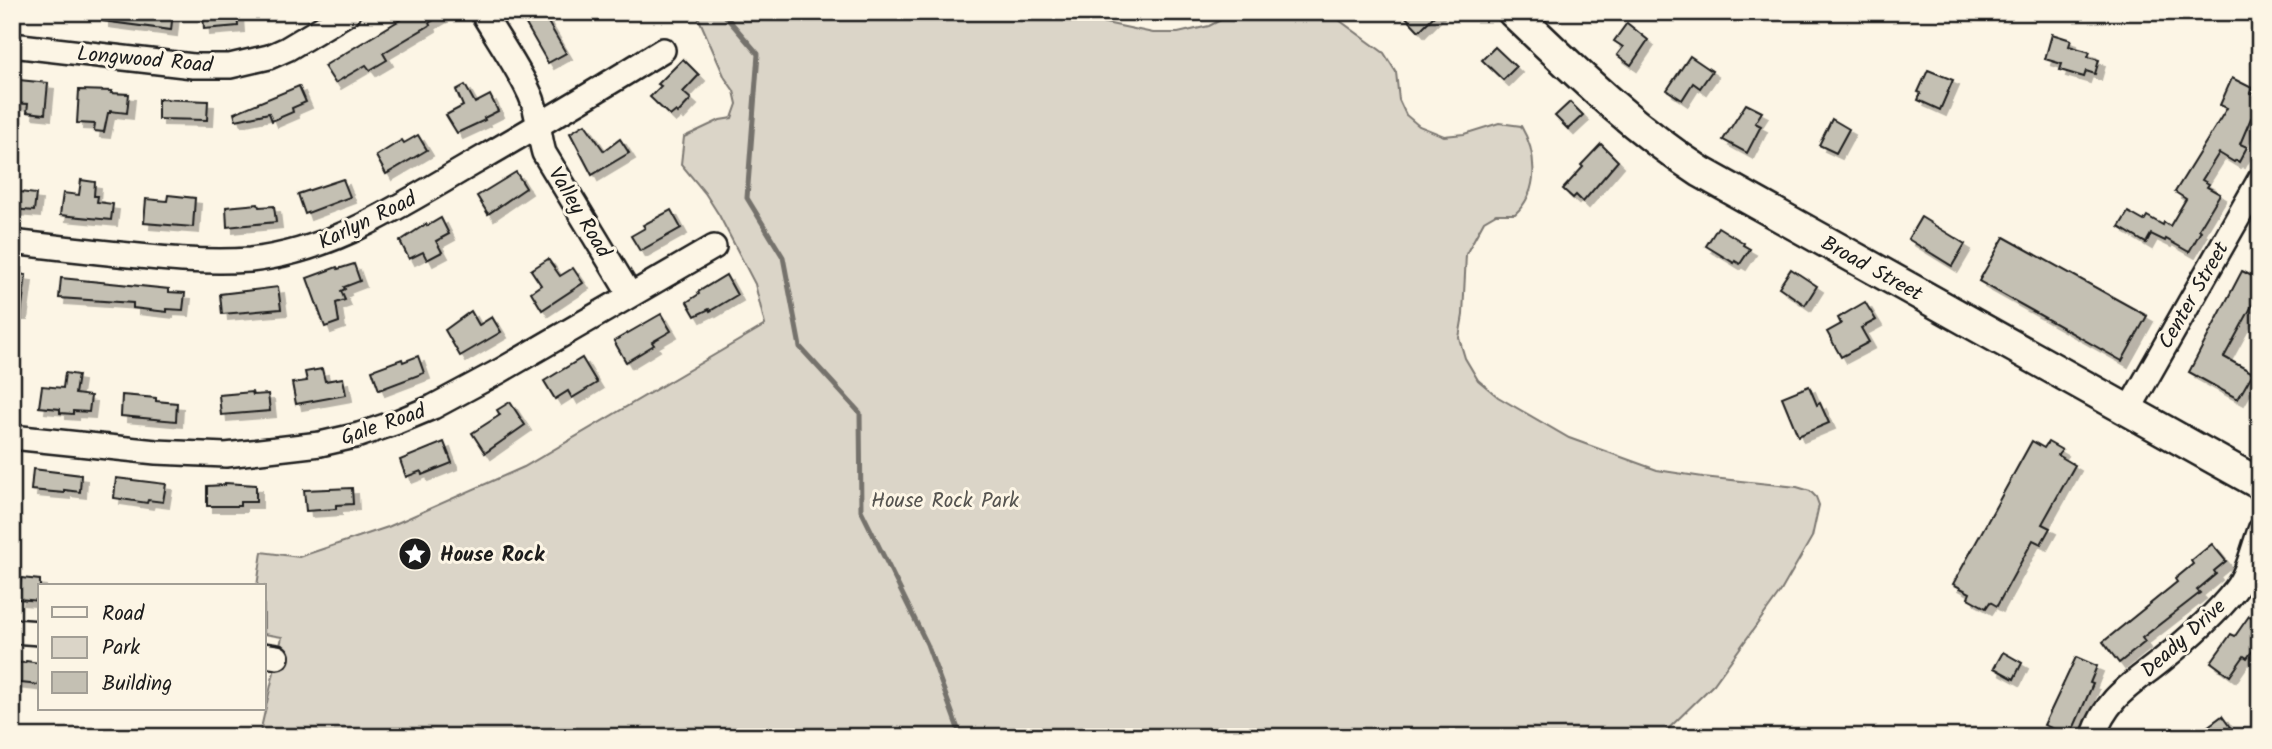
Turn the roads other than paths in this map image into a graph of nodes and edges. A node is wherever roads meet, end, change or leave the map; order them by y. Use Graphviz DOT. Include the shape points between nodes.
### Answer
graph roads {
  1 [pos="349,12"];
  2 [pos="482,12"];
  3 [pos="1513,12"];
  4 [pos="12,45"];
  5 [pos="663,50"];
  6 [pos="539,125"];
  7 [pos="2260,179"];
  8 [pos="12,242"];
  9 [pos="714,247"];
  10 [pos="630,295"];
  11 [pos="2128,411"];
  12 [pos="12,437"];
  13 [pos="2260,484"];
  14 [pos="2260,530"];
  15 [pos="12,631"];
  16 [pos="38,634"];
  17 [pos="2094,737"];
  1 -- 4 [label="street, Longwood Road" via="269,57 230,65 193,66"];
  2 -- 6 [label="street, Valley Road" via="530,94"];
  3 -- 11 [label="main road, Broad Street" via="1628,121 1673,154"];
  5 -- 6 [label="street"];
  6 -- 8 [label="street, Karlyn Road" via="378,218 319,246 284,255 211,261"];
  6 -- 10 [label="street, Valley Road" via="544,153"];
  7 -- 11 [label="street, Center Street"];
  9 -- 10 [label="street, Gale Road"];
  10 -- 12 [label="street, Gale Road" via="433,407 333,441 197,455"];
  11 -- 13 [label="main road, Broad Street"];
  14 -- 17 [label="street, Deady Drive" via="2236,590 2194,634 2125,688 2104,713"];
  15 -- 16 [label="street"];
}
